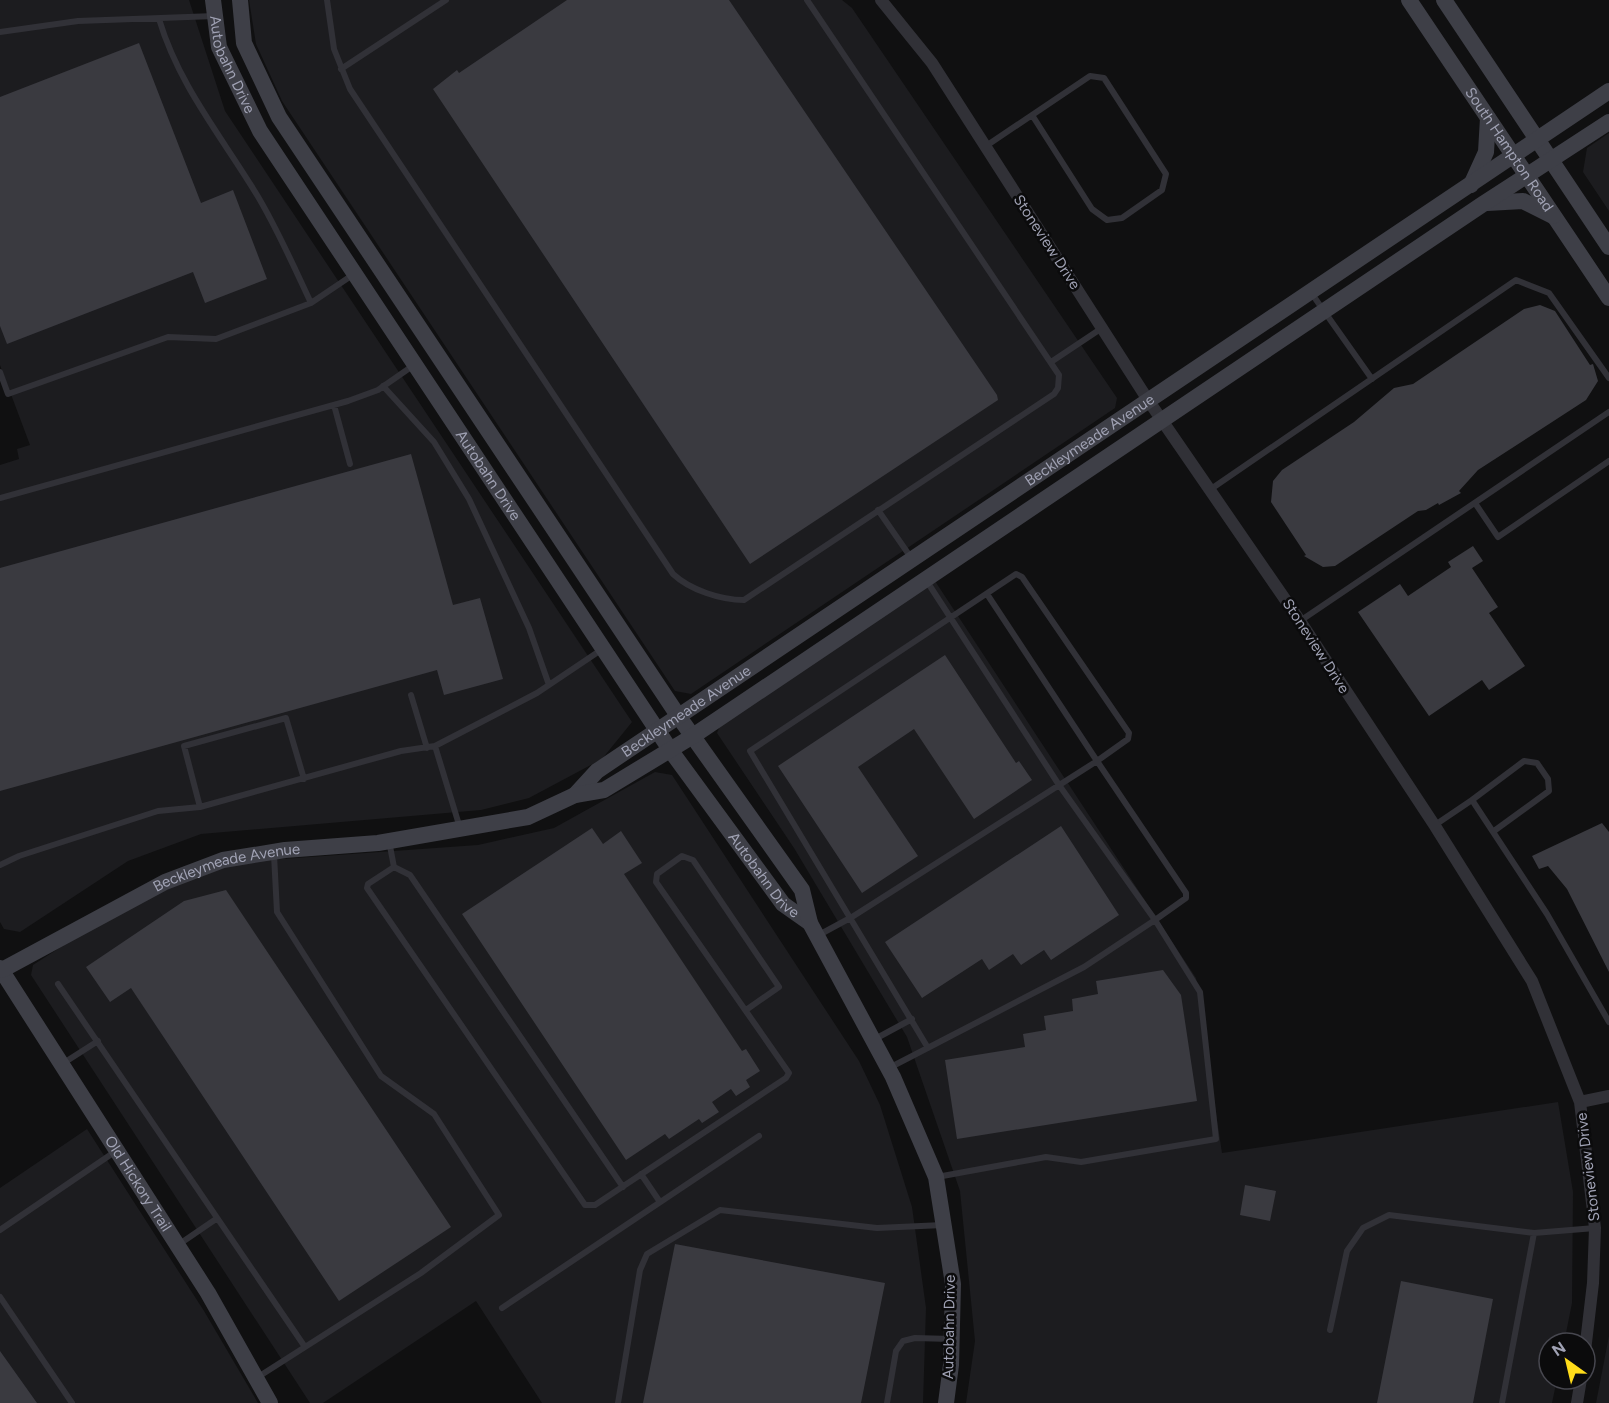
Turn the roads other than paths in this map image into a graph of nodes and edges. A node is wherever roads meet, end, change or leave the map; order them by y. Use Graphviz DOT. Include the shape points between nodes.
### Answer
graph roads {
  1 [pos="240,0"];
  2 [pos="327,0"];
  3 [pos="446,0"];
  4 [pos="807,0"];
  5 [pos="881,0"];
  6 [pos="1409,0"];
  7 [pos="1444,0"];
  8 [pos="214,8"];
  9 [pos="159,19"];
  10 [pos="0,32"];
  11 [pos="341,69"];
  12 [pos="1609,92"];
  13 [pos="1032,116"];
  14 [pos="1488,118"];
  15 [pos="1609,122"];
  16 [pos="1538,141"];
  17 [pos="985,146"];
  18 [pos="1513,156"];
  19 [pos="1551,161"];
  20 [pos="1527,177"];
  21 [pos="1471,185"];
  22 [pos="1483,204"];
  23 [pos="1553,216"];
  24 [pos="1609,247"];
  25 [pos="354,273"];
  26 [pos="1311,292"];
  27 [pos="1609,298"];
  28 [pos="311,303"];
  29 [pos="1325,312"];
  30 [pos="1102,328"];
  31 [pos="1051,362"];
  32 [pos="415,364"];
  33 [pos="0,372"];
  34 [pos="1609,378"];
  35 [pos="1372,379"];
  36 [pos="383,386"];
  37 [pos="1148,400"];
  38 [pos="334,405"];
  39 [pos="1609,412"];
  40 [pos="1163,421"];
  41 [pos="1609,461"];
  42 [pos="350,464"];
  43 [pos="1211,489"];
  44 [pos="0,498"];
  45 [pos="1475,503"];
  46 [pos="878,510"];
  47 [pos="912,559"];
  48 [pos="926,580"];
  49 [pos="987,594"];
  50 [pos="951,618"];
  51 [pos="1300,621"];
  52 [pos="603,648"];
  53 [pos="549,685"];
  54 [pos="411,695"];
  55 [pos="678,717"];
  56 [pos="658,731"];
  57 [pos="693,736"];
  58 [pos="435,746"];
  59 [pos="427,748"];
  60 [pos="671,751"];
  61 [pos="1097,761"];
  62 [pos="304,779"];
  63 [pos="1059,785"];
  64 [pos="574,795"];
  65 [pos="1472,800"];
  66 [pos="200,807"];
  67 [pos="1435,826"];
  68 [pos="460,829"];
  69 [pos="1494,831"];
  70 [pos="389,841"];
  71 [pos="273,852"];
  72 [pos="0,865"];
  73 [pos="394,867"];
  74 [pos="852,917"];
  75 [pos="1155,920"];
  76 [pos="813,929"];
  77 [pos="1,970"];
  78 [pos="58,984"];
  79 [pos="746,1010"];
  80 [pos="912,1019"];
  81 [pos="1609,1022"];
  82 [pos="873,1040"];
  83 [pos="98,1041"];
  84 [pos="928,1048"];
  85 [pos="62,1065"];
  86 [pos="888,1068"];
  87 [pos="1609,1096"];
  88 [pos="1580,1102"];
  89 [pos="759,1136"];
  90 [pos="116,1150"];
  91 [pos="641,1174"];
  92 [pos="936,1177"];
  93 [pos="623,1187"];
  94 [pos="660,1202"];
  95 [pos="216,1219"];
  96 [pos="943,1225"];
  97 [pos="1595,1228"];
  98 [pos="0,1230"];
  99 [pos="1534,1233"];
  100 [pos="178,1246"];
  101 [pos="0,1297"];
  102 [pos="502,1308"];
  103 [pos="1330,1330"];
  104 [pos="1587,1331"];
  105 [pos="952,1339"];
  106 [pos="305,1347"];
  107 [pos="255,1379"];
  108 [pos="72,1403"];
  109 [pos="270,1403"];
  110 [pos="618,1403"];
  111 [pos="887,1403"];
  112 [pos="946,1403"];
  113 [pos="1502,1403"];
  1 -- 55 [label="street, Autobahn Drive" via="244,43 279,117"];
  2 -- 11 [label="lane"];
  3 -- 11 [label="lane"];
  4 -- 31 [label="lane"];
  5 -- 17 [label="street, Stoneview Drive" via="932,63"];
  6 -- 14 [label="street, South Hampton Road"];
  7 -- 16 [label="street, South Hampton Road"];
  8 -- 9 [label="lane"];
  8 -- 25 [label="street, Autobahn Drive" via="219,47 260,131"];
  9 -- 10 [label="lane" via="78,21"];
  9 -- 28 [label="lane" via="169,51 189,91 257,195"];
  11 -- 46 [label="lane" via="362,107 678,578 709,593 744,600"];
  12 -- 16 [label="street, Beckleymeade Avenue"];
  13 -- 13 [label="lane" via="1090,76 1104,78 1167,174 1165,185 1122,218 1107,220 1092,209"];
  13 -- 17 [label="lane"];
  14 -- 18 [label="street, South Hampton Road"];
  14 -- 21 [label="street" via="1486,152"];
  15 -- 19 [label="street, Beckleymeade Avenue"];
  16 -- 18 [label="street, Beckleymeade Avenue"];
  16 -- 19 [label="street, South Hampton Road"];
  17 -- 30 [label="street, Stoneview Drive"];
  18 -- 20 [label="street, South Hampton Road"];
  18 -- 21 [label="street, Beckleymeade Avenue"];
  19 -- 20 [label="street, Beckleymeade Avenue"];
  19 -- 24 [label="street, South Hampton Road"];
  20 -- 22 [label="street, Beckleymeade Avenue"];
  20 -- 23 [label="street, South Hampton Road"];
  21 -- 26 [label="street, Beckleymeade Avenue"];
  22 -- 23 [label="street" via="1523,201"];
  22 -- 29 [label="street, Beckleymeade Avenue"];
  23 -- 27 [label="street, South Hampton Road"];
  25 -- 28 [label="lane"];
  25 -- 32 [label="street, Autobahn Drive"];
  26 -- 29 [label="lane"];
  26 -- 37 [label="street, Beckleymeade Avenue"];
  28 -- 33 [label="lane" via="216,339 168,337 8,393"];
  29 -- 35 [label="lane"];
  29 -- 40 [label="street, Beckleymeade Avenue"];
  30 -- 31 [label="lane"];
  30 -- 37 [label="street, Stoneview Drive"];
  31 -- 46 [label="lane" via="1059,375 1054,394"];
  32 -- 36 [label="lane"];
  32 -- 52 [label="street, Autobahn Drive"];
  34 -- 35 [label="lane" via="1549,293 1516,280"];
  35 -- 43 [label="lane"];
  36 -- 38 [label="lane"];
  36 -- 53 [label="lane" via="434,442 469,499 529,628"];
  37 -- 40 [label="street, Stoneview Drive"];
  37 -- 47 [label="street, Beckleymeade Avenue"];
  38 -- 42 [label="lane"];
  38 -- 44 [label="lane"];
  39 -- 45 [label="lane"];
  40 -- 43 [label="street, Stoneview Drive"];
  40 -- 48 [label="street, Beckleymeade Avenue"];
  41 -- 45 [label="lane" via="1498,537"];
  43 -- 51 [label="street, Stoneview Drive"];
  45 -- 51 [label="lane"];
  46 -- 47 [label="lane"];
  47 -- 48 [label="street"];
  47 -- 55 [label="street, Beckleymeade Avenue"];
  48 -- 50 [label="lane"];
  48 -- 57 [label="street, Beckleymeade Avenue"];
  49 -- 50 [label="lane"];
  49 -- 61 [label="lane"];
  49 -- 61 [label="lane" via="1016,574 1022,577 1129,733 1128,739"];
  50 -- 63 [label="lane"];
  50 -- 74 [label="lane" via="750,751"];
  51 -- 67 [label="street, Stoneview Drive"];
  52 -- 53 [label="lane"];
  52 -- 56 [label="street, Autobahn Drive"];
  53 -- 58 [label="lane"];
  54 -- 59 [label="lane"];
  55 -- 56 [label="street, Beckleymeade Avenue"];
  55 -- 57 [label="street, Autobahn Drive"];
  56 -- 60 [label="street, Autobahn Drive"];
  56 -- 64 [label="street, Beckleymeade Avenue" via="597,771"];
  57 -- 60 [label="street, Beckleymeade Avenue"];
  57 -- 76 [label="street, Autobahn Drive" via="802,890"];
  58 -- 59 [label="lane"];
  58 -- 68 [label="lane"];
  59 -- 62 [label="lane"];
  60 -- 64 [label="street, Beckleymeade Avenue" via="604,790"];
  60 -- 76 [label="street, Autobahn Drive" via="783,904"];
  61 -- 63 [label="lane"];
  61 -- 75 [label="lane" via="1186,892 1186,898"];
  62 -- 66 [label="lane"];
  62 -- 66 [label="lane" via="286,718 184,746"];
  63 -- 74 [label="lane"];
  63 -- 75 [label="lane"];
  64 -- 68 [label="street, Beckleymeade Avenue" via="528,817"];
  65 -- 67 [label="lane"];
  65 -- 69 [label="lane"];
  65 -- 69 [label="lane" via="1524,761 1537,763 1548,779 1549,791"];
  66 -- 72 [label="lane" via="158,812"];
  67 -- 88 [label="street, Stoneview Drive" via="1532,981"];
  68 -- 70 [label="street, Beckleymeade Avenue"];
  69 -- 81 [label="lane"];
  70 -- 71 [label="street, Beckleymeade Avenue"];
  70 -- 73 [label="lane"];
  71 -- 77 [label="street, Beckleymeade Avenue" via="223,860 165,882"];
  71 -- 106 [label="lane" via="277,912 381,1076 434,1114 499,1215 421,1273"];
  73 -- 93 [label="lane" via="410,874"];
  73 -- 93 [label="lane" via="367,888 585,1205 595,1205"];
  74 -- 76 [label="lane"];
  74 -- 80 [label="lane"];
  75 -- 84 [label="lane" via="1084,967"];
  75 -- 92 [label="lane" via="1200,992 1216,1139 1080,1162 1046,1157"];
  76 -- 82 [label="street, Autobahn Drive"];
  77 -- 85 [label="street, Old Hickory Trail"];
  78 -- 83 [label="lane"];
  79 -- 79 [label="lane" via="656,882 657,874 682,856 693,860 779,987"];
  79 -- 91 [label="lane" via="789,1073 786,1078"];
  80 -- 82 [label="lane"];
  80 -- 84 [label="lane"];
  82 -- 86 [label="street, Autobahn Drive"];
  83 -- 85 [label="lane"];
  83 -- 95 [label="lane"];
  84 -- 86 [label="lane"];
  85 -- 90 [label="street, Old Hickory Trail"];
  86 -- 92 [label="street, Autobahn Drive"];
  87 -- 88 [label="street"];
  88 -- 97 [label="street, Stoneview Drive"];
  89 -- 94 [label="lane"];
  90 -- 98 [label="lane"];
  90 -- 100 [label="street, Old Hickory Trail"];
  91 -- 93 [label="lane"];
  91 -- 94 [label="lane"];
  92 -- 96 [label="street, Autobahn Drive"];
  94 -- 102 [label="lane"];
  95 -- 100 [label="lane"];
  95 -- 106 [label="lane"];
  96 -- 105 [label="street, Autobahn Drive" via="953,1284"];
  96 -- 110 [label="lane" via="877,1228 720,1210 705,1218 647,1254 640,1270"];
  97 -- 99 [label="lane"];
  97 -- 104 [label="street, Stoneview Drive"];
  99 -- 103 [label="lane" via="1389,1215 1380,1219 1363,1228 1347,1251"];
  99 -- 113 [label="lane"];
  100 -- 107 [label="street, Old Hickory Trail"];
  101 -- 108 [label="lane"];
  105 -- 111 [label="lane" via="903,1341 896,1351"];
  105 -- 112 [label="street, Autobahn Drive"];
  106 -- 107 [label="lane"];
  107 -- 109 [label="street, Old Hickory Trail"];
}
